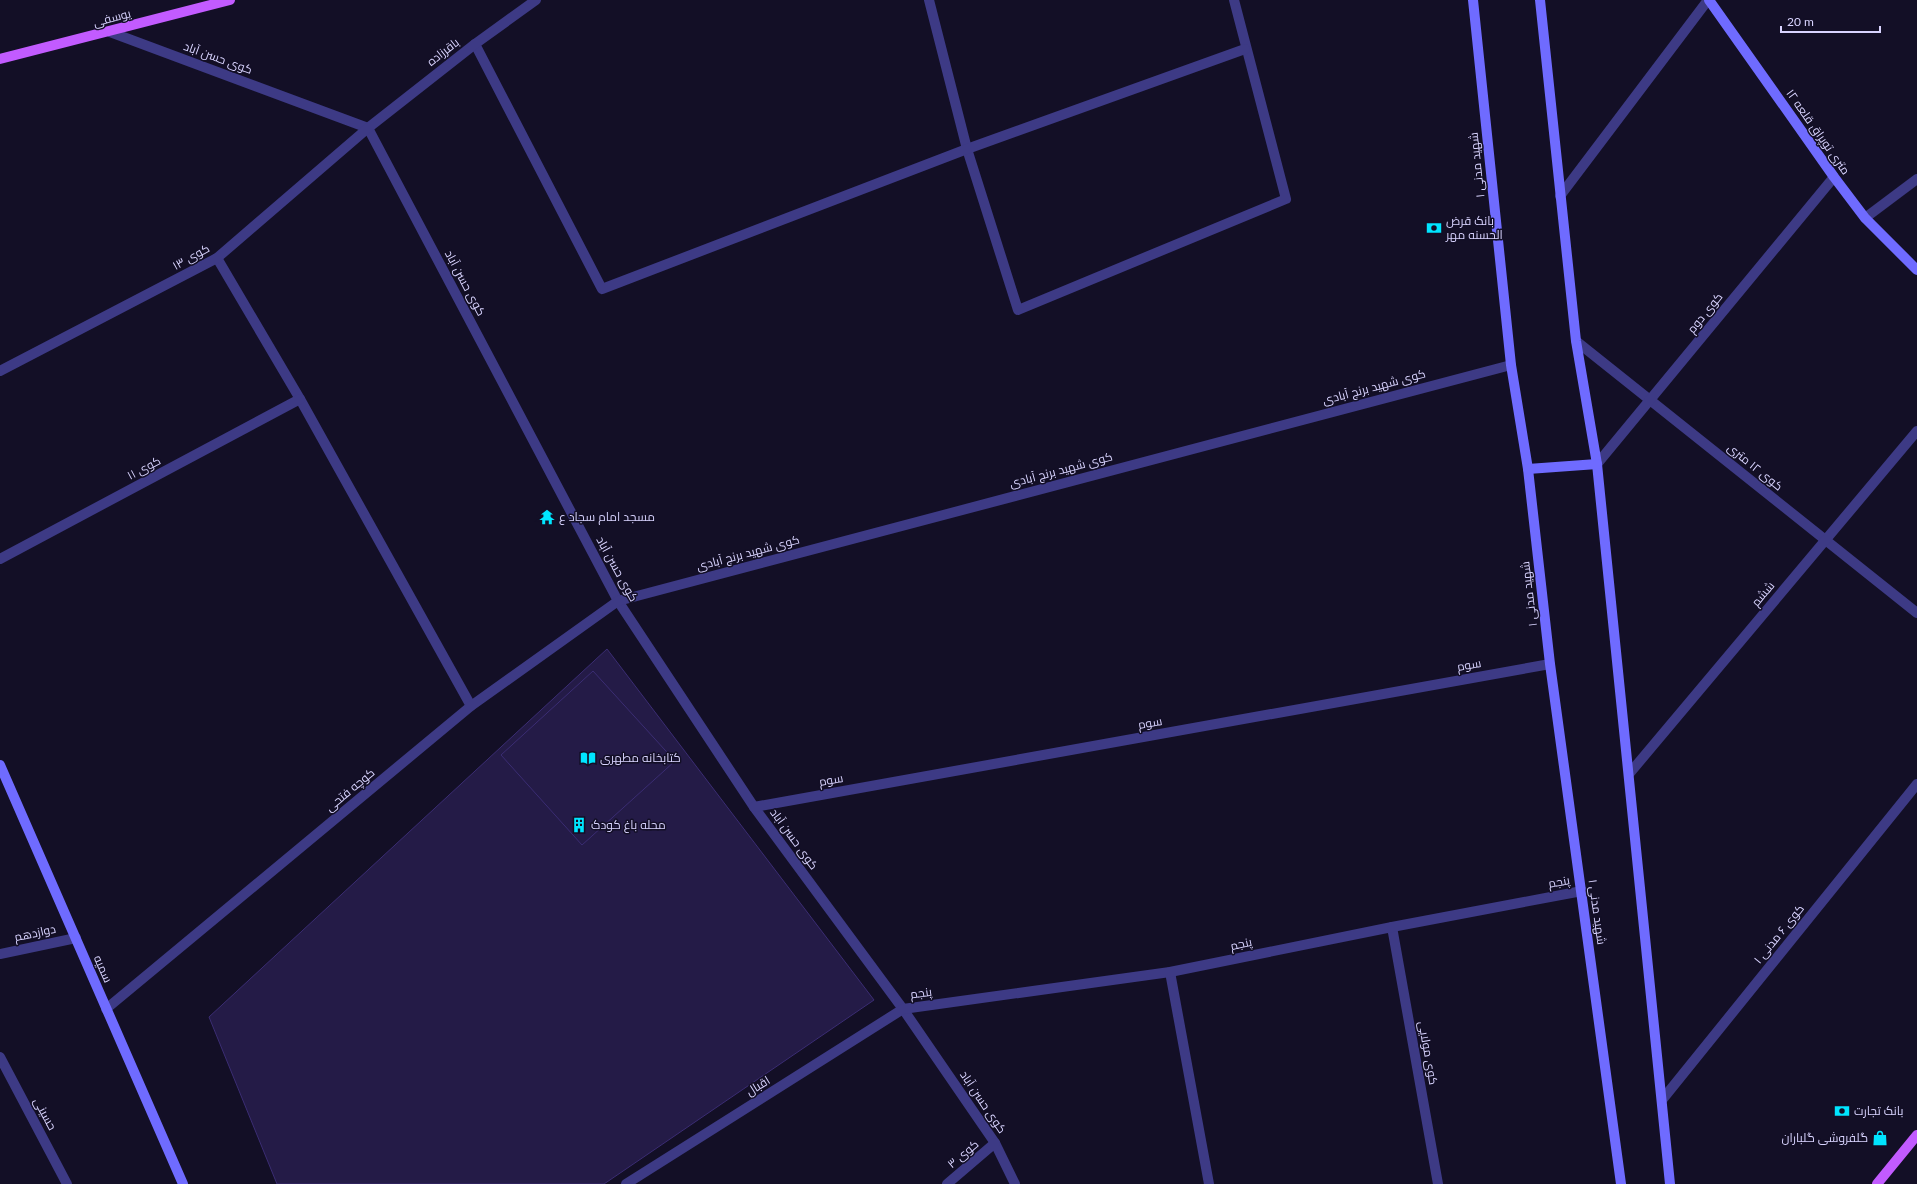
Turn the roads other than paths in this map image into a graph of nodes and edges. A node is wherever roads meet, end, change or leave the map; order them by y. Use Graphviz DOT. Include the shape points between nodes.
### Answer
graph roads {
  1 [pos="230,0"];
  2 [pos="536,0"];
  3 [pos="929,0"];
  4 [pos="1234,0"];
  5 [pos="1473,0"];
  6 [pos="1540,0"];
  7 [pos="1708,0"];
  8 [pos="110,32"];
  9 [pos="475,44"];
  10 [pos="1245,49"];
  11 [pos="0,59"];
  12 [pos="368,128"];
  13 [pos="967,148"];
  14 [pos="1834,177"];
  15 [pos="1917,179"];
  16 [pos="1560,196"];
  17 [pos="1865,218"];
  18 [pos="217,258"];
  19 [pos="1917,270"];
  20 [pos="1576,341"];
  21 [pos="1511,365"];
  22 [pos="0,371"];
  23 [pos="300,398"];
  24 [pos="1650,400"];
  25 [pos="1917,431"];
  26 [pos="1597,464"];
  27 [pos="1528,469"];
  28 [pos="1826,540"];
  29 [pos="0,560"];
  30 [pos="618,601"];
  31 [pos="1917,613"];
  32 [pos="1550,664"];
  33 [pos="471,706"];
  34 [pos="0,765"];
  35 [pos="1629,774"];
  36 [pos="1917,784"];
  37 [pos="754,807"];
  38 [pos="1582,892"];
  39 [pos="1392,927"];
  40 [pos="76,938"];
  41 [pos="0,954"];
  42 [pos="1170,972"];
  43 [pos="106,1009"];
  44 [pos="903,1009"];
  45 [pos="0,1057"];
  46 [pos="1662,1100"];
  47 [pos="1917,1135"];
  48 [pos="995,1143"];
  49 [pos="67,1184"];
  50 [pos="183,1184"];
  51 [pos="626,1184"];
  52 [pos="947,1184"];
  53 [pos="1016,1184"];
  54 [pos="1209,1184"];
  55 [pos="1438,1184"];
  56 [pos="1621,1184"];
  57 [pos="1670,1184"];
  58 [pos="1877,1184"];
  1 -- 8 [label="main road, یوسفی"];
  2 -- 9 [label="street, باقرزاده"];
  3 -- 13 [label="street"];
  4 -- 10 [label="street"];
  5 -- 21 [label="main road, شهید مدنی ۱"];
  6 -- 16 [label="main road"];
  7 -- 14 [label="main road, ۱۲ متری توپراق قلعه"];
  7 -- 16 [label="street"];
  8 -- 11 [label="main road, یوسفی"];
  8 -- 12 [label="street, کوی حسن آباد"];
  9 -- 12 [label="street, باقرزاده"];
  9 -- 13 [label="street" via="602,289"];
  10 -- 13 [label="street"];
  10 -- 13 [label="street" via="1286,199 1018,310"];
  12 -- 18 [label="street, کوی ۱۳"];
  12 -- 30 [label="street, کوی حسن آباد"];
  14 -- 17 [label="main road, ۱۲ متری توپراق قلعه"];
  14 -- 24 [label="street, کوی دوم"];
  15 -- 17 [label="street"];
  16 -- 20 [label="main road"];
  17 -- 19 [label="main road, ۱۲ متری توپراق قلعه"];
  18 -- 22 [label="street, کوی ۱۳"];
  18 -- 23 [label="street"];
  20 -- 24 [label="street, کوی ۱۲ متری"];
  20 -- 26 [label="main road"];
  21 -- 27 [label="main road, شهید مدنی ۱"];
  21 -- 30 [label="street, کوی شهید برنج آبادی"];
  23 -- 29 [label="street, کوی ۱۱"];
  23 -- 33 [label="street"];
  24 -- 26 [label="street, کوی دوم"];
  24 -- 28 [label="street, کوی ۱۲ متری"];
  25 -- 28 [label="street, ششم"];
  26 -- 27 [label="main road"];
  26 -- 35 [label="main road"];
  27 -- 32 [label="main road, شهید مدنی ۱"];
  28 -- 31 [label="street, کوی ۱۲ متری"];
  28 -- 35 [label="street, ششم"];
  30 -- 33 [label="street, کوچه فتحی"];
  30 -- 37 [label="street, کوی حسن آباد"];
  32 -- 37 [label="street, سوم"];
  32 -- 38 [label="main road, شهید مدنی ۱"];
  33 -- 43 [label="street, کوچه فتحی"];
  34 -- 40 [label="main road, سمیه"];
  35 -- 46 [label="main road"];
  36 -- 46 [label="street, کوی ۶ مدنی ۱"];
  37 -- 44 [label="street, کوی حسن آباد"];
  38 -- 39 [label="street, پنجم"];
  38 -- 56 [label="main road, شهید مدنی ۱"];
  39 -- 42 [label="street, پنجم"];
  39 -- 55 [label="street, کوی مولایی"];
  40 -- 41 [label="street, دوازدهم"];
  40 -- 43 [label="main road, سمیه"];
  42 -- 44 [label="street, پنجم"];
  42 -- 54 [label="street"];
  43 -- 50 [label="main road, سمیه"];
  44 -- 48 [label="street, کوی حسن آباد"];
  44 -- 51 [label="street, اقبال"];
  45 -- 49 [label="street, حسینی"];
  46 -- 57 [label="main road"];
  47 -- 58 [label="main road"];
  48 -- 52 [label="street, کوی ۳"];
  48 -- 53 [label="street, کوی حسن آباد"];
}
